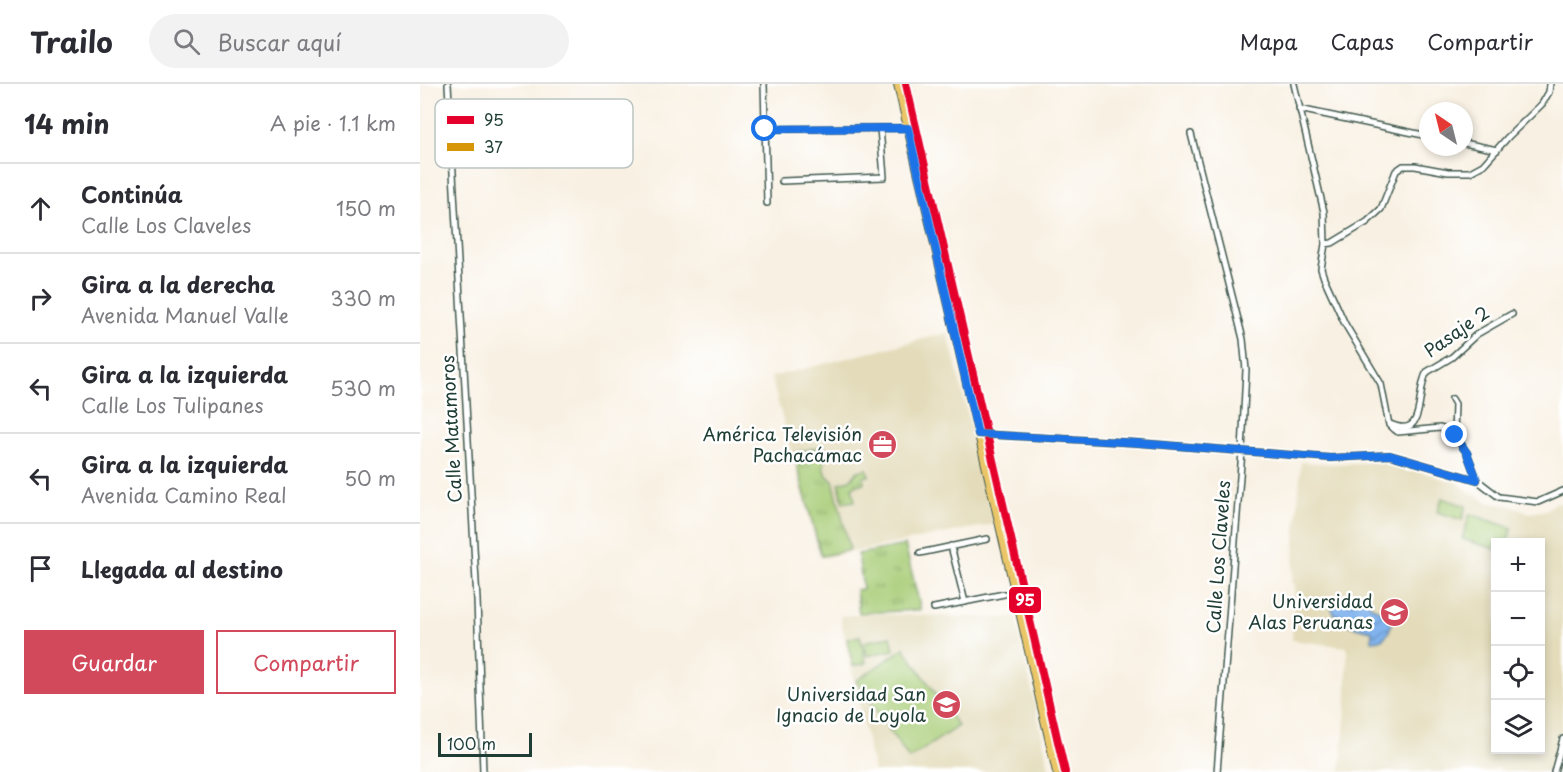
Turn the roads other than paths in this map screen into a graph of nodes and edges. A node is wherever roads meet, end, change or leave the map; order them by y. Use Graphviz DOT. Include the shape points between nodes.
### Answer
graph roads {
  1 [pos="448,84"];
  2 [pos="764,84"];
  3 [pos="898,84"];
  4 [pos="906,84"];
  5 [pos="1294,84"];
  6 [pos="1550,84"];
  7 [pos="449,99"];
  8 [pos="1299,109"];
  9 [pos="880,128"];
  10 [pos="908,128"];
  11 [pos="765,129"];
  12 [pos="1191,134"];
  13 [pos="1419,134"];
  14 [pos="1473,145"];
  15 [pos="1497,150"];
  16 [pos="453,168"];
  17 [pos="782,181"];
  18 [pos="928,196"];
  19 [pos="767,203"];
  20 [pos="1325,244"];
  21 [pos="1512,314"];
  22 [pos="1452,399"];
  23 [pos="1388,424"];
  24 [pos="982,434"];
  25 [pos="1454,434"];
  26 [pos="1242,451"];
  27 [pos="1477,480"];
  28 [pos="1563,491"];
  29 [pos="987,539"];
  30 [pos="951,546"];
  31 [pos="920,554"];
  32 [pos="1005,594"];
  33 [pos="965,602"];
  34 [pos="934,608"];
  35 [pos="1563,740"];
  36 [pos="483,772"];
  37 [pos="1057,772"];
  38 [pos="1065,772"];
  39 [pos="1217,772"];
  40 [pos="1554,772"];
  1 -- 7 [label="street, Calle Matamoros"];
  2 -- 11 [label="street"];
  3 -- 10 [label="main road"];
  4 -- 18 [label="main road"];
  5 -- 8 [label="street"];
  6 -- 15 [label="street" via="1542,104"];
  8 -- 13 [label="street"];
  8 -- 20 [label="street" via="1324,212"];
  9 -- 10 [label="street"];
  9 -- 11 [label="street"];
  9 -- 17 [label="street" via="884,177"];
  10 -- 18 [label="main road"];
  11 -- 19 [label="street"];
  12 -- 26 [label="street, Calle Los Claveles" via="1243,339 1246,370"];
  14 -- 15 [label="street"];
  15 -- 20 [label="street" via="1470,172 1403,166 1396,171 1380,209 1367,222"];
  16 -- 36 [label="street, Calle Matamoros" via="477,588"];
  18 -- 24 [label="main road"];
  20 -- 23 [label="street" via="1324,278 1345,324 1381,384"];
  21 -- 23 [label="street, Pasaje 2" via="1477,334 1452,357 1427,372 1419,416 1413,423 1400,428"];
  22 -- 25 [label="street"];
  23 -- 25 [label="street" via="1398,432 1440,428"];
  24 -- 26 [label="street"];
  24 -- 37 [label="main road"];
  24 -- 38 [label="main road"];
  25 -- 27 [label="street" via="1467,453"];
  26 -- 27 [label="street" via="1330,458 1390,455"];
  26 -- 39 [label="street, Calle Los Claveles"];
  27 -- 28 [label="street" via="1499,497 1533,502"];
  29 -- 30 [label="street"];
  30 -- 31 [label="street"];
  30 -- 33 [label="street"];
  32 -- 33 [label="street"];
  33 -- 34 [label="street"];
  35 -- 40 [label="street"];
}
